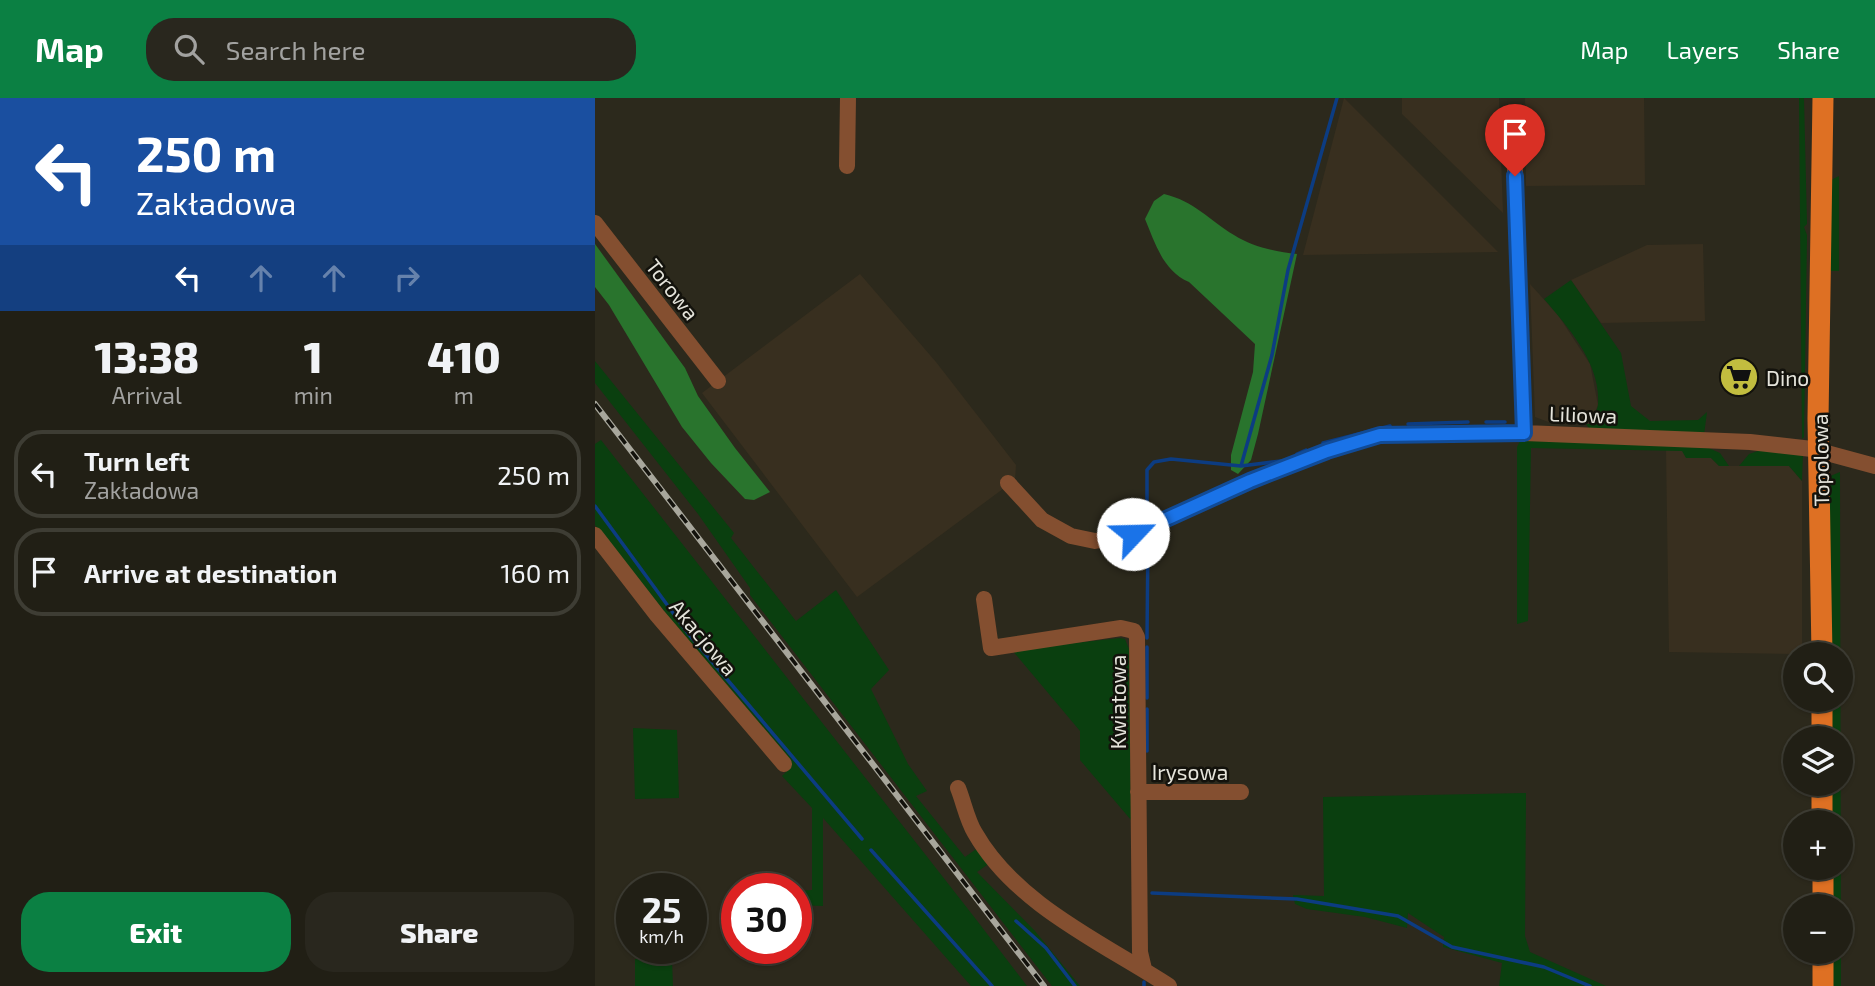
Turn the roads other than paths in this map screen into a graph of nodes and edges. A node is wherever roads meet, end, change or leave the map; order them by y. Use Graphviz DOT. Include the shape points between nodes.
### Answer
graph roads {
  1 [pos="848,98"];
  2 [pos="1823,98"];
  3 [pos="1514,141"];
  4 [pos="847,166"];
  5 [pos="595,223"];
  6 [pos="718,381"];
  7 [pos="1524,433"];
  8 [pos="1819,451"];
  9 [pos="1875,466"];
  10 [pos="1008,483"];
  11 [pos="595,535"];
  12 [pos="984,599"];
  13 [pos="1822,642"];
  14 [pos="784,764"];
  15 [pos="958,788"];
  16 [pos="1138,792"];
  17 [pos="1241,792"];
  18 [pos="1823,964"];
  19 [pos="1144,969"];
  20 [pos="1169,986"];
  21 [pos="1823,986"];
  1 -- 4 [label="street"];
  2 -- 8 [label="main road, Topolowa"];
  3 -- 7 [label="street"];
  5 -- 6 [label="street, Torowa"];
  7 -- 8 [label="street, Liliowa" via="1750,442"];
  7 -- 10 [label="street, Liliowa" via="1380,435 1272,472 1114,539 1095,541 1071,536 1042,520"];
  8 -- 9 [label="street, Liliowa"];
  8 -- 13 [label="main road, Topolowa"];
  11 -- 14 [label="street, Akacjowa"];
  12 -- 16 [label="street, Kwiatowa" via="991,648 1121,628 1134,631"];
  15 -- 19 [label="street" via="974,832 1003,871 1052,912"];
  16 -- 17 [label="street, Irysowa"];
  16 -- 19 [label="street, Kwiatowa"];
  18 -- 21 [label="main road"];
  19 -- 20 [label="street"];
}
